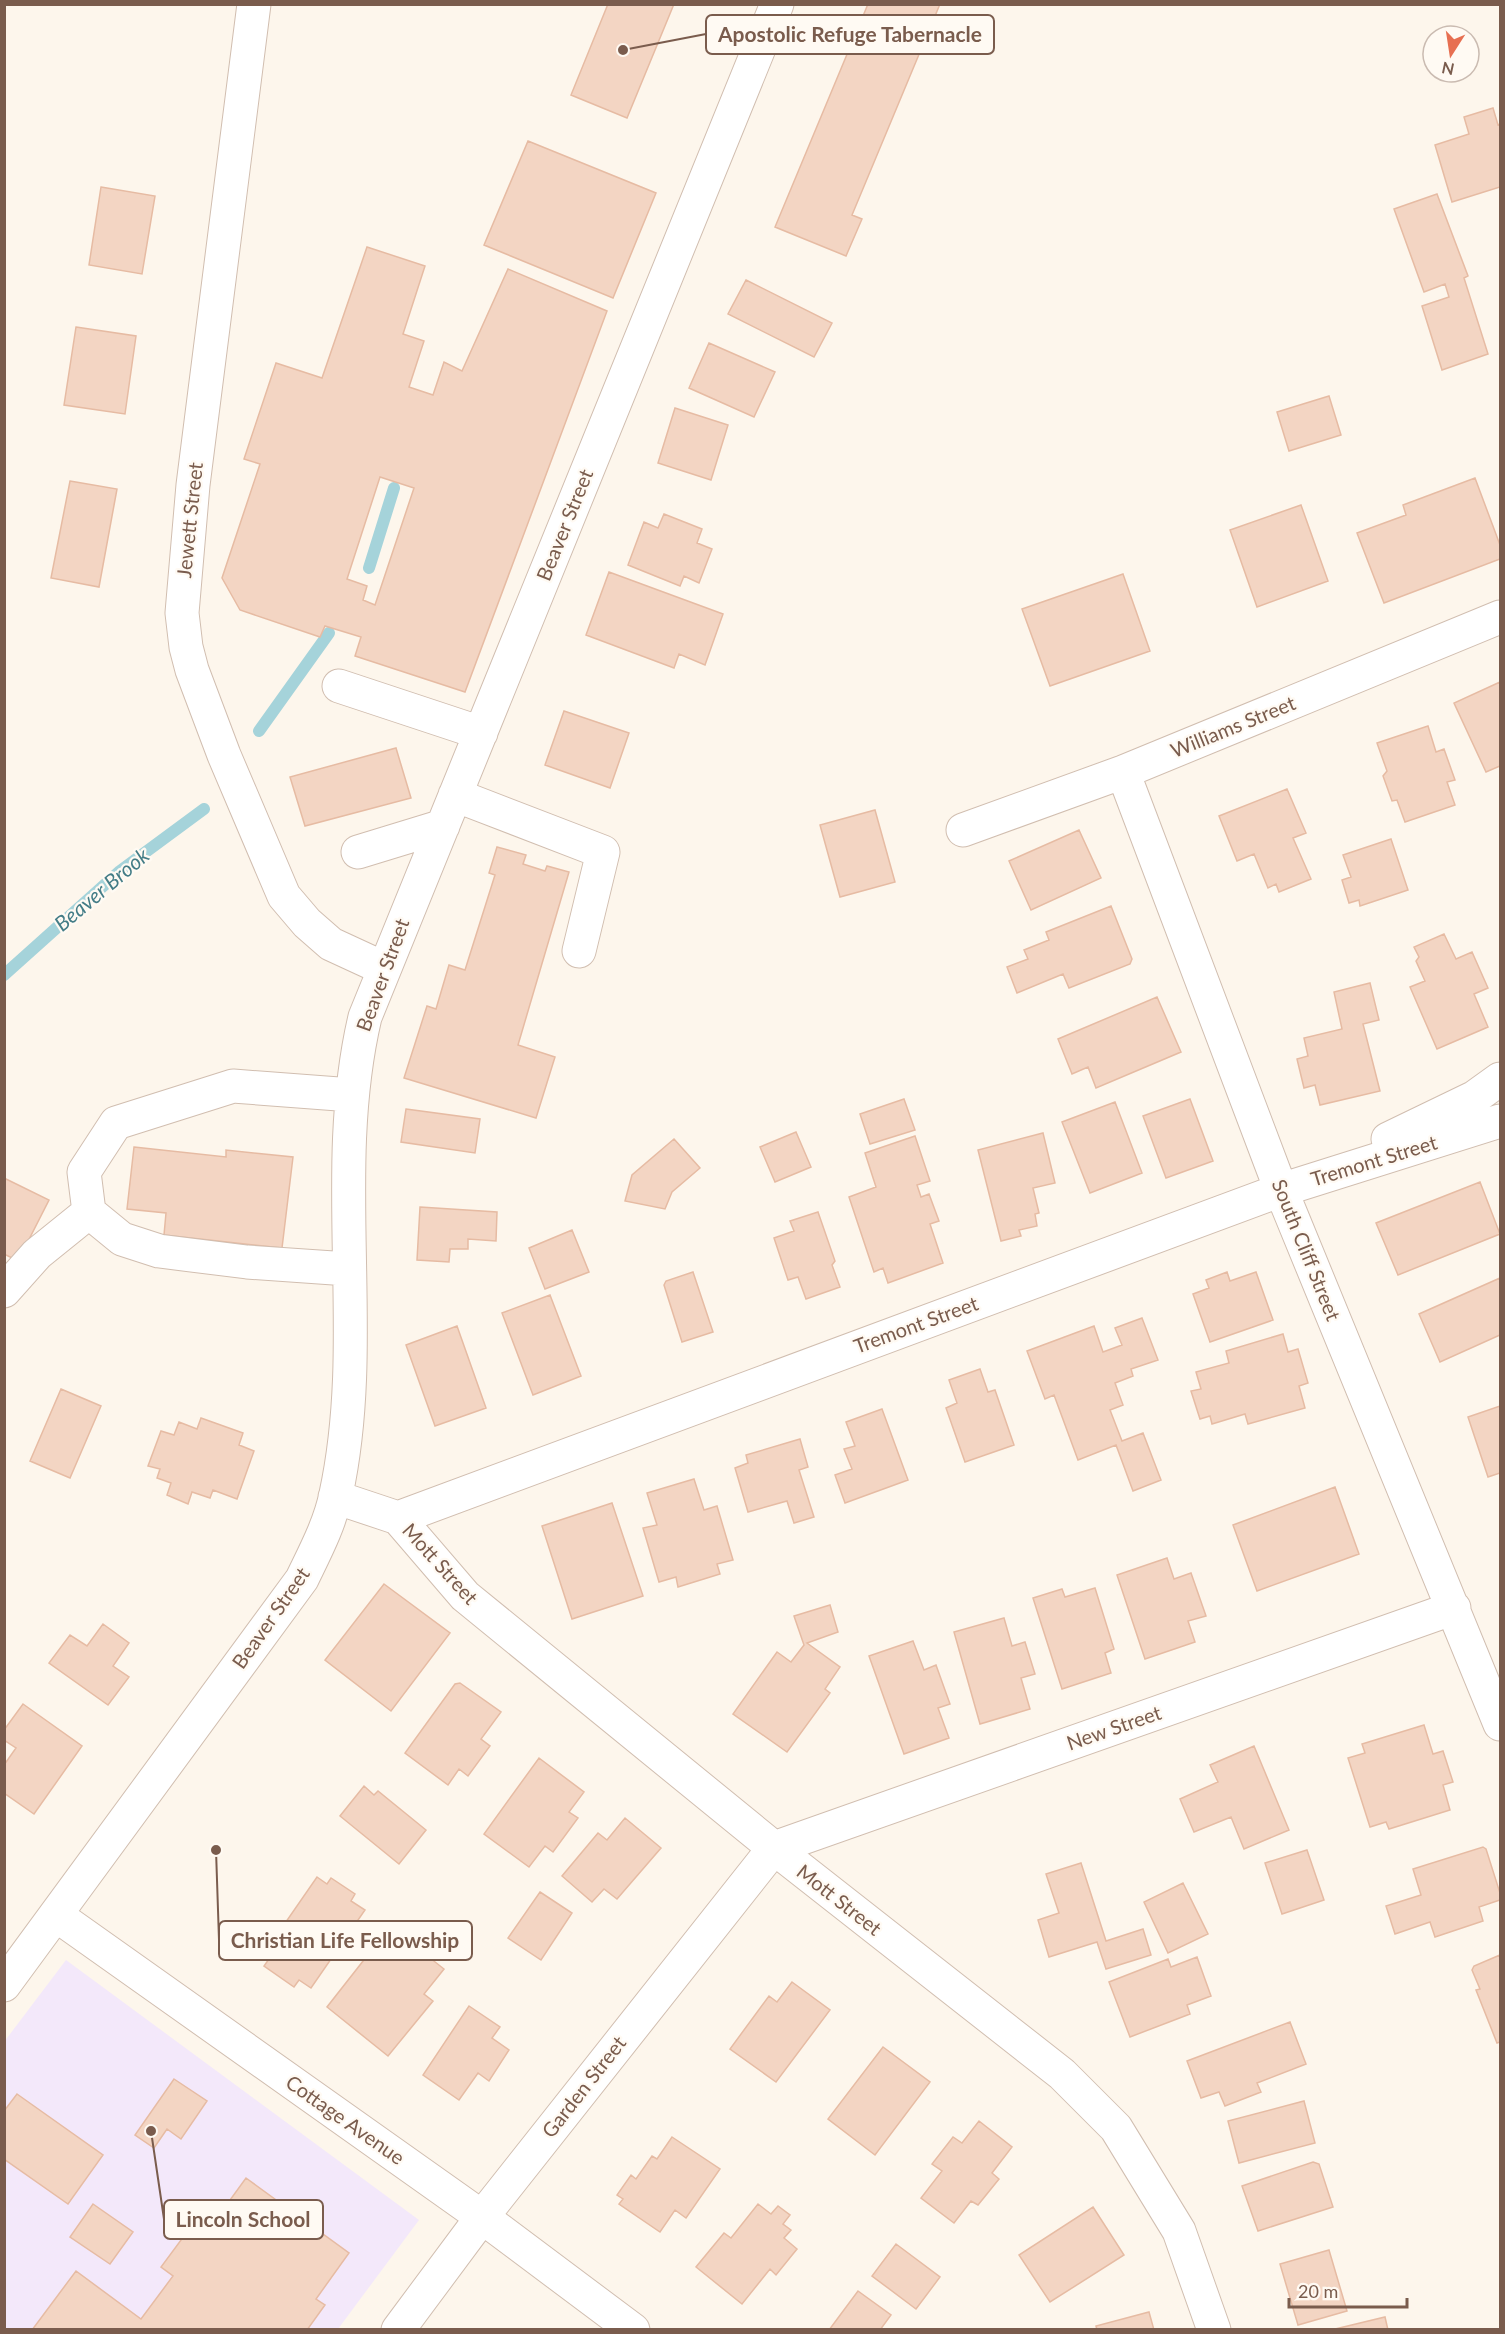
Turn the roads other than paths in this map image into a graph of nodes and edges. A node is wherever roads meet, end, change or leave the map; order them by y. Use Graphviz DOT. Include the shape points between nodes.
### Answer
graph roads {
  1 [pos="254,4"];
  2 [pos="777,4"];
  3 [pos="1500,617"];
  4 [pos="339,686"];
  5 [pos="481,734"];
  6 [pos="1123,772"];
  7 [pos="455,795"];
  8 [pos="442,826"];
  9 [pos="963,830"];
  10 [pos="358,852"];
  11 [pos="579,951"];
  12 [pos="383,968"];
  13 [pos="1500,1079"];
  14 [pos="352,1095"];
  15 [pos="1500,1121"];
  16 [pos="1281,1190"];
  17 [pos="89,1212"];
  18 [pos="348,1269"];
  19 [pos="4,1291"];
  20 [pos="336,1497"];
  21 [pos="398,1518"];
  22 [pos="1454,1608"];
  23 [pos="1500,1724"];
  24 [pos="774,1848"];
  25 [pos="56,1915"];
  26 [pos="4,1985"];
  27 [pos="482,2217"];
  28 [pos="398,2330"];
  29 [pos="633,2330"];
  30 [pos="1214,2330"];
  1 -- 12 [label="street, Jewett Street" via="192,496 182,614 186,647 224,756 284,896 331,944"];
  2 -- 5 [label="street, Beaver Street"];
  3 -- 6 [label="street, Williams Street"];
  4 -- 5 [label="street"];
  5 -- 7 [label="street, Beaver Street"];
  6 -- 9 [label="street, Williams Street"];
  6 -- 16 [label="street, South Cliff Street"];
  7 -- 8 [label="street, Beaver Street"];
  7 -- 11 [label="street" via="603,852"];
  8 -- 10 [label="street"];
  8 -- 12 [label="street, Beaver Street"];
  12 -- 14 [label="street, Beaver Street" via="364,1017"];
  13 -- 16 [label="street" via="1475,1097"];
  14 -- 17 [label="street" via="233,1086 116,1123 84,1172"];
  14 -- 18 [label="street, Beaver Street"];
  15 -- 16 [label="street, Tremont Street"];
  16 -- 21 [label="street, Tremont Street"];
  16 -- 22 [label="street, South Cliff Street"];
  17 -- 18 [label="street" via="122,1239 159,1251"];
  17 -- 19 [label="street" via="37,1254"];
  18 -- 20 [label="street, Beaver Street" via="345,1440"];
  20 -- 21 [label="street"];
  20 -- 25 [label="street, Beaver Street" via="302,1579"];
  21 -- 24 [label="street, Mott Street" via="465,1596"];
  22 -- 23 [label="street, South Cliff Street"];
  22 -- 24 [label="street, New Street"];
  24 -- 27 [label="street, Garden Street"];
  24 -- 30 [label="street, Mott Street" via="1062,2074 1116,2128 1179,2231"];
  25 -- 26 [label="street, Beaver Street"];
  25 -- 27 [label="street, Cottage Avenue"];
  27 -- 28 [label="street, Garden Street"];
  27 -- 29 [label="street, Cottage Avenue"];
}
